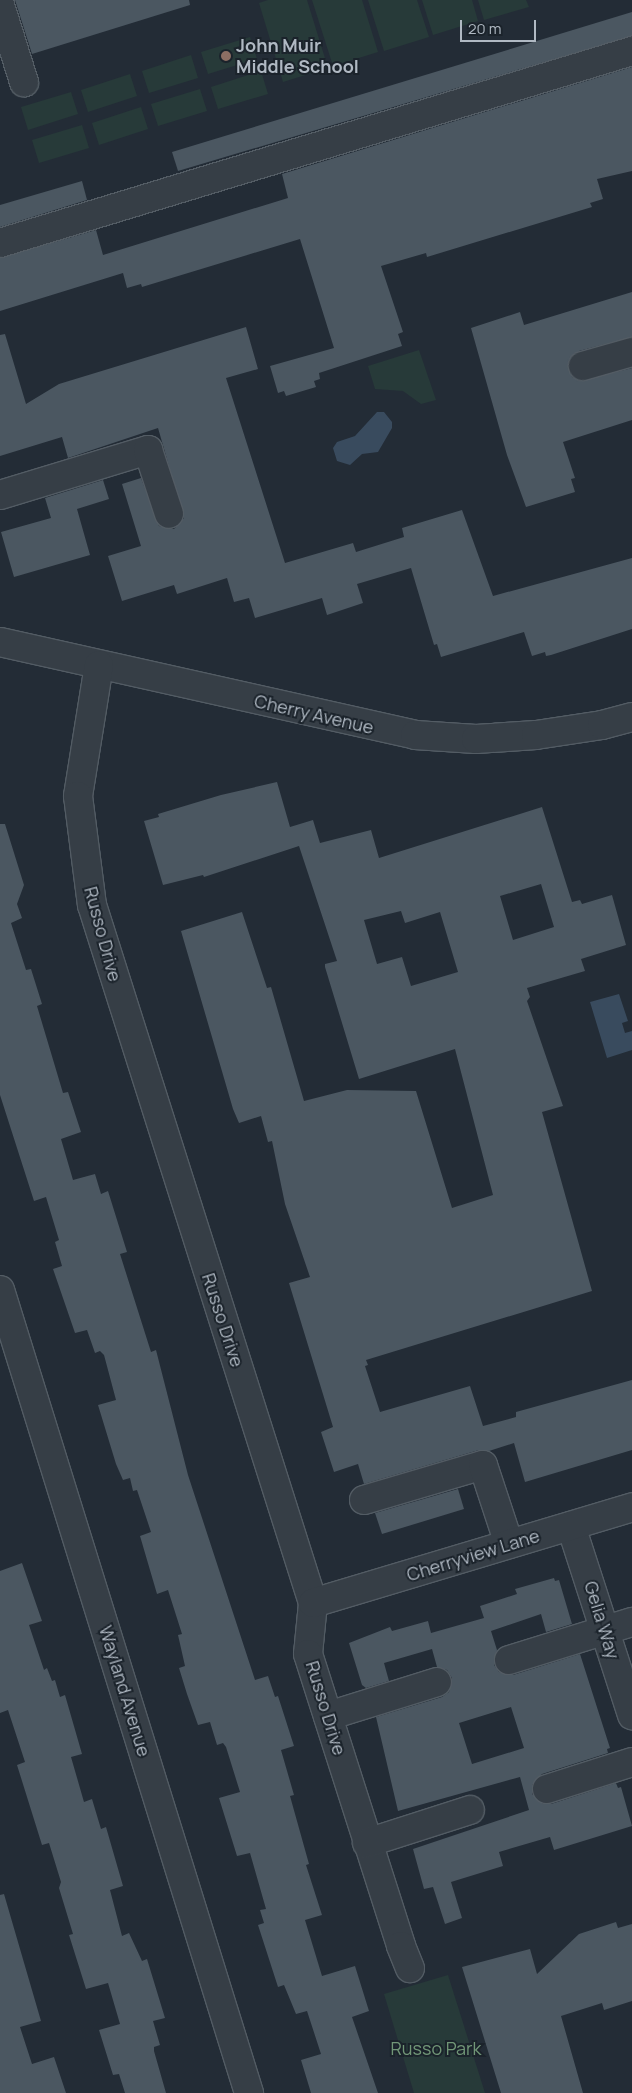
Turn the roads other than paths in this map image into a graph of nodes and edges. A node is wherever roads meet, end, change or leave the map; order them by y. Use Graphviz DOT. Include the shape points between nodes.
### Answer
graph roads {
  1 [pos="0,5"];
  2 [pos="632,51"];
  3 [pos="24,82"];
  4 [pos="0,243"];
  5 [pos="632,352"];
  6 [pos="583,366"];
  7 [pos="0,495"];
  8 [pos="169,514"];
  9 [pos="0,642"];
  10 [pos="98,665"];
  11 [pos="632,717"];
  12 [pos="0,1290"];
  13 [pos="364,1500"];
  14 [pos="632,1507"];
  15 [pos="571,1526"];
  16 [pos="509,1544"];
  17 [pos="313,1602"];
  18 [pos="632,1622"];
  19 [pos="606,1631"];
  20 [pos="509,1660"];
  21 [pos="438,1682"];
  22 [pos="632,1715"];
  23 [pos="328,1716"];
  24 [pos="632,1762"];
  25 [pos="548,1788"];
  26 [pos="470,1810"];
  27 [pos="367,1842"];
  28 [pos="410,1968"];
  29 [pos="249,2093"];
  1 -- 3 [label="street"];
  2 -- 4 [label="street"];
  5 -- 6 [label="street"];
  7 -- 8 [label="street" via="148,450"];
  9 -- 10 [label="street, Cherry Avenue"];
  10 -- 11 [label="street, Cherry Avenue" via="415,735 476,739 536,735"];
  10 -- 17 [label="street, Russo Drive" via="78,796 92,905"];
  12 -- 29 [label="street, Wayland Avenue"];
  13 -- 16 [label="street" via="483,1465"];
  14 -- 15 [label="street, Cherryview Lane"];
  15 -- 16 [label="street, Cherryview Lane"];
  15 -- 19 [label="street, Gelia Way"];
  16 -- 17 [label="street, Cherryview Lane"];
  17 -- 23 [label="street, Russo Drive" via="308,1654"];
  18 -- 19 [label="street"];
  19 -- 20 [label="street"];
  19 -- 22 [label="street, Gelia Way"];
  21 -- 23 [label="street"];
  23 -- 27 [label="street, Russo Drive"];
  24 -- 25 [label="street"];
  26 -- 27 [label="street"];
  27 -- 28 [label="street, Russo Drive"];
}
